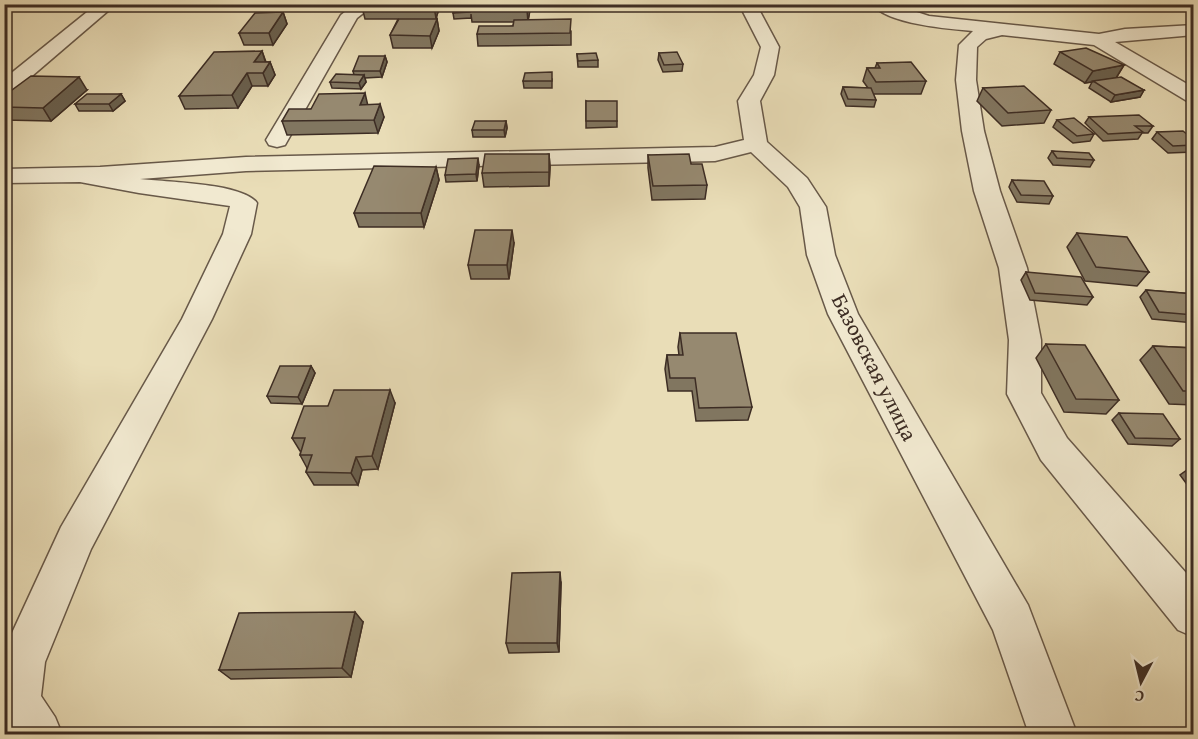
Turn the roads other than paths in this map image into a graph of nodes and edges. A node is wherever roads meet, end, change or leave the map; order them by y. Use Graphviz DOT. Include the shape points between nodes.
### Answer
graph roads {
  1 [pos="108,4"];
  2 [pos="367,4"];
  3 [pos="747,4"];
  4 [pos="880,4"];
  5 [pos="999,30"];
  6 [pos="1194,30"];
  7 [pos="1099,40"];
  8 [pos="4,90"];
  9 [pos="1194,97"];
  10 [pos="277,140"];
  11 [pos="756,144"];
  12 [pos="78,174"];
  13 [pos="4,176"];
  14 [pos="1193,615"];
  15 [pos="13,650"];
  16 [pos="38,735"];
  17 [pos="1053,735"];
  1 -- 8 [label="street"];
  2 -- 10 [label="street" via="350,15"];
  3 -- 11 [label="street" via="770,47 764,75 749,100"];
  4 -- 5 [label="street" via="927,21"];
  5 -- 7 [label="street"];
  5 -- 14 [label="street" via="980,35 968,45 966,80 987,191 1013,268 1025,340 1024,394 1054,449"];
  6 -- 7 [label="street" via="1125,34"];
  7 -- 9 [label="street"];
  11 -- 12 [label="street" via="715,154 246,164"];
  11 -- 17 [label="street, Базовская улица" via="798,183 813,207 821,255 843,314 1012,621"];
  12 -- 13 [label="street"];
  12 -- 15 [label="street" via="230,197 244,203 237,234 197,319"];
  15 -- 16 [label="street" via="16,702"];
}
